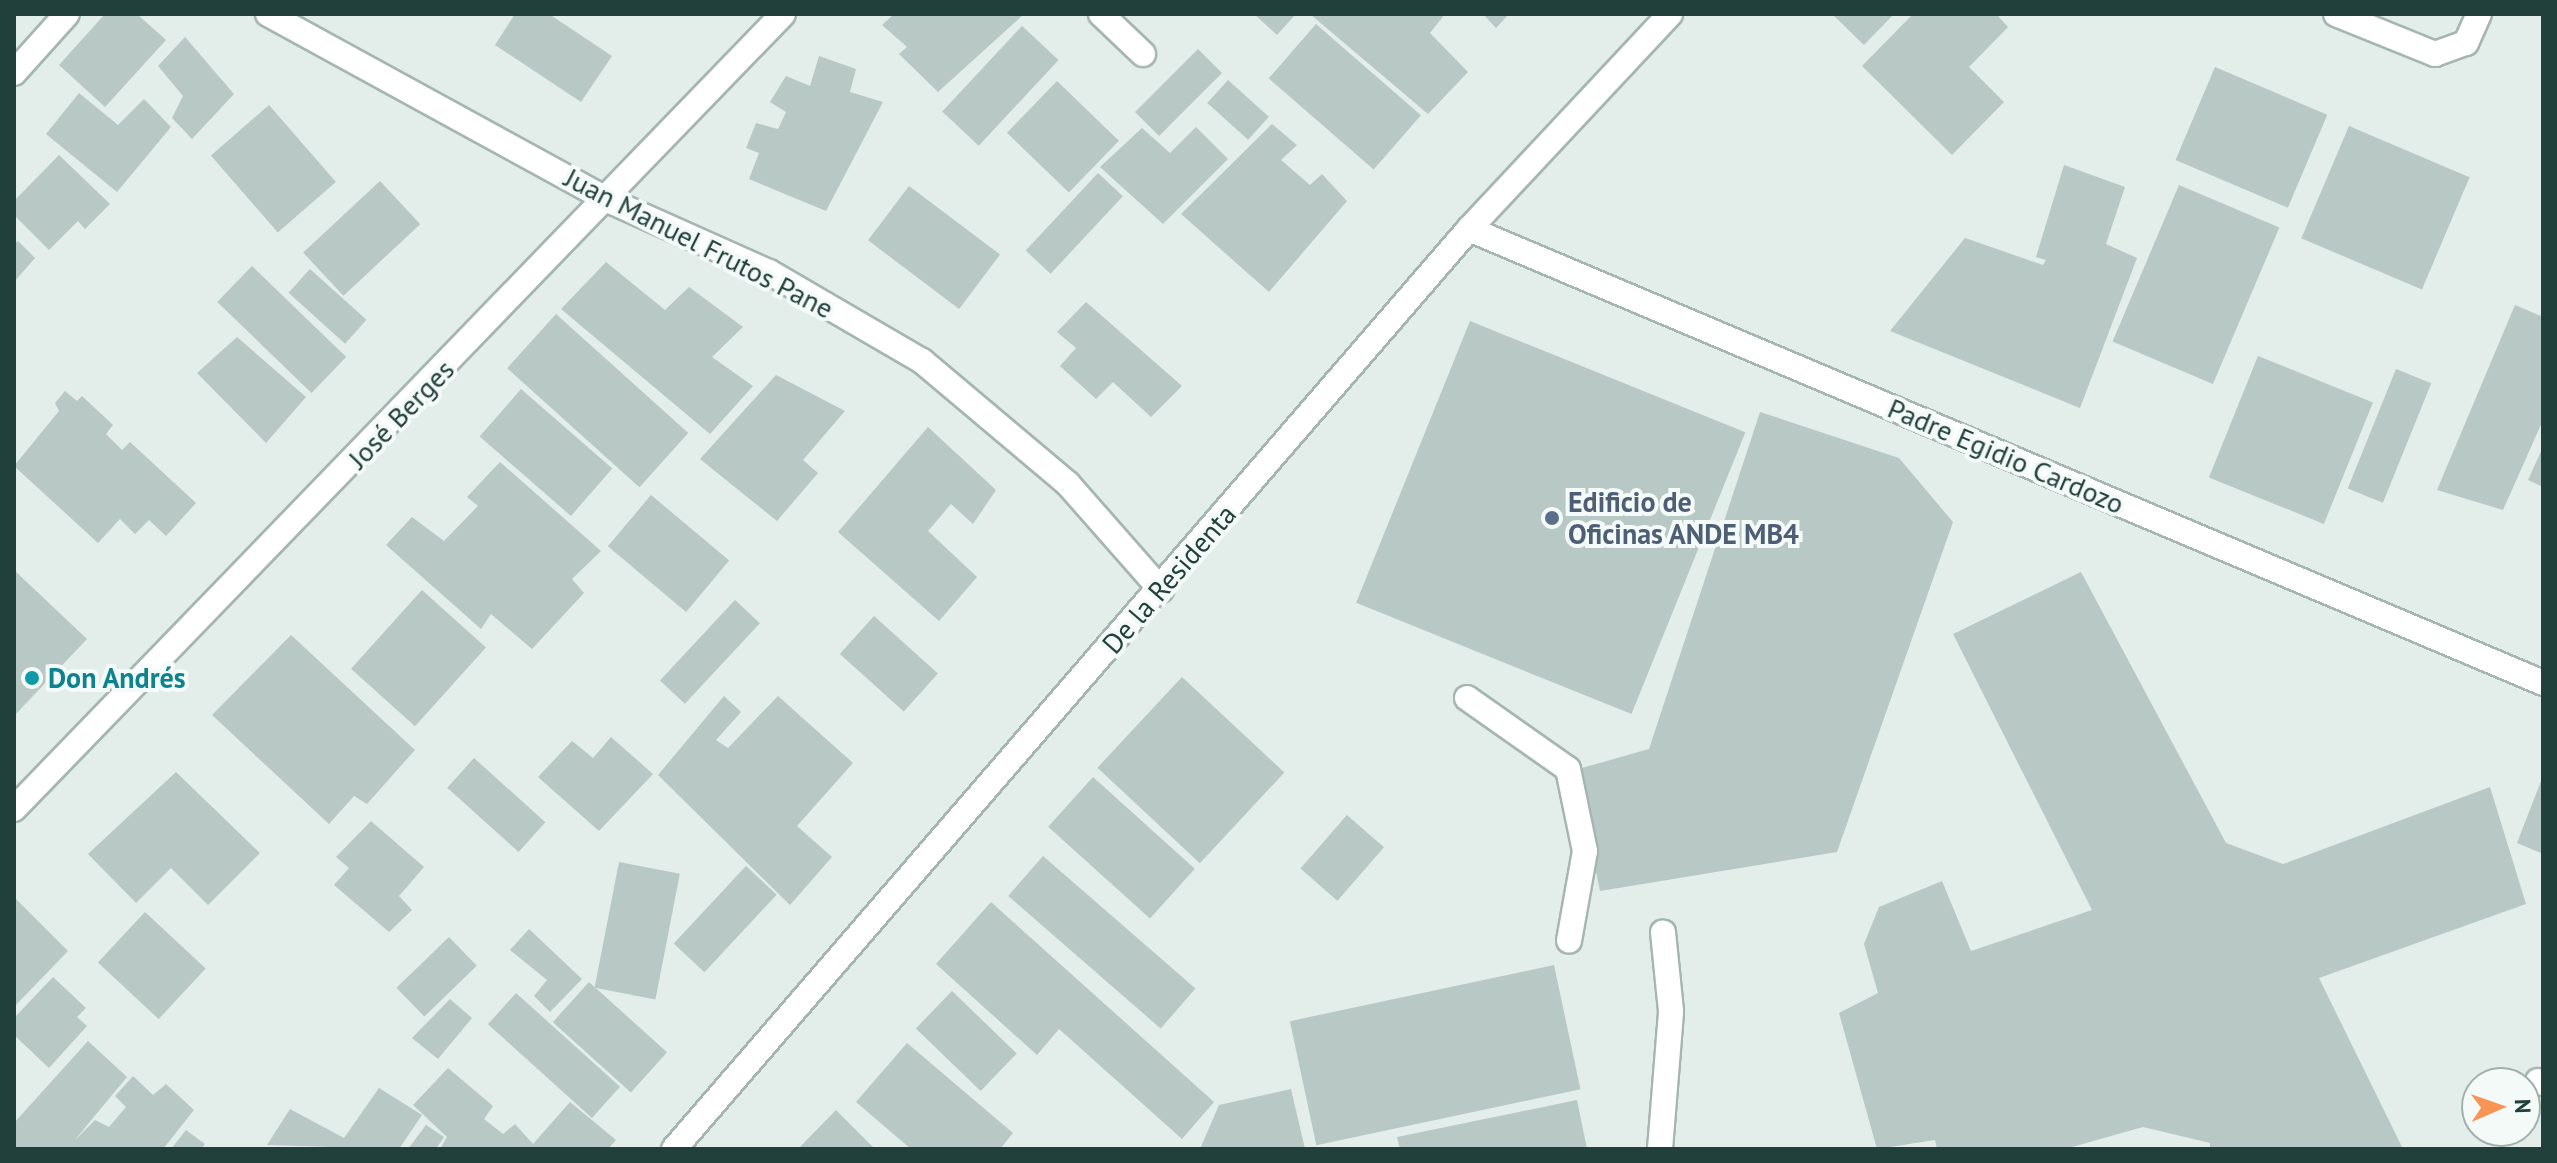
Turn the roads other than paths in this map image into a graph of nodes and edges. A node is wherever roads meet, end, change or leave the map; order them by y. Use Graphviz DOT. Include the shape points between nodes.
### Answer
graph roads {
  1 [pos="67,14"];
  2 [pos="268,14"];
  3 [pos="783,14"];
  4 [pos="1101,14"];
  5 [pos="1670,14"];
  6 [pos="2336,14"];
  7 [pos="2479,14"];
  8 [pos="1143,54"];
  9 [pos="14,73"];
  10 [pos="610,201"];
  11 [pos="1469,229"];
  12 [pos="1161,590"];
  13 [pos="2543,683"];
  14 [pos="1467,698"];
  15 [pos="14,809"];
  16 [pos="1663,932"];
  17 [pos="1569,941"];
  18 [pos="674,1149"];
  19 [pos="1660,1149"];
  1 -- 9 [label="street"];
  2 -- 10 [label="street, Juan Manuel Frutos Pane"];
  3 -- 10 [label="street, José Berges"];
  4 -- 8 [label="street"];
  5 -- 11 [label="street, De la Residenta"];
  6 -- 7 [label="street" via="2435,54 2466,43"];
  10 -- 12 [label="street, Juan Manuel Frutos Pane" via="769,272 922,361 1068,484"];
  10 -- 15 [label="street, José Berges"];
  11 -- 12 [label="street, De la Residenta"];
  11 -- 13 [label="street, Padre Egidio Cardozo"];
  12 -- 18 [label="street, De la Residenta"];
  14 -- 17 [label="street" via="1568,769 1585,851"];
  16 -- 19 [label="street" via="1671,1011"];
}
